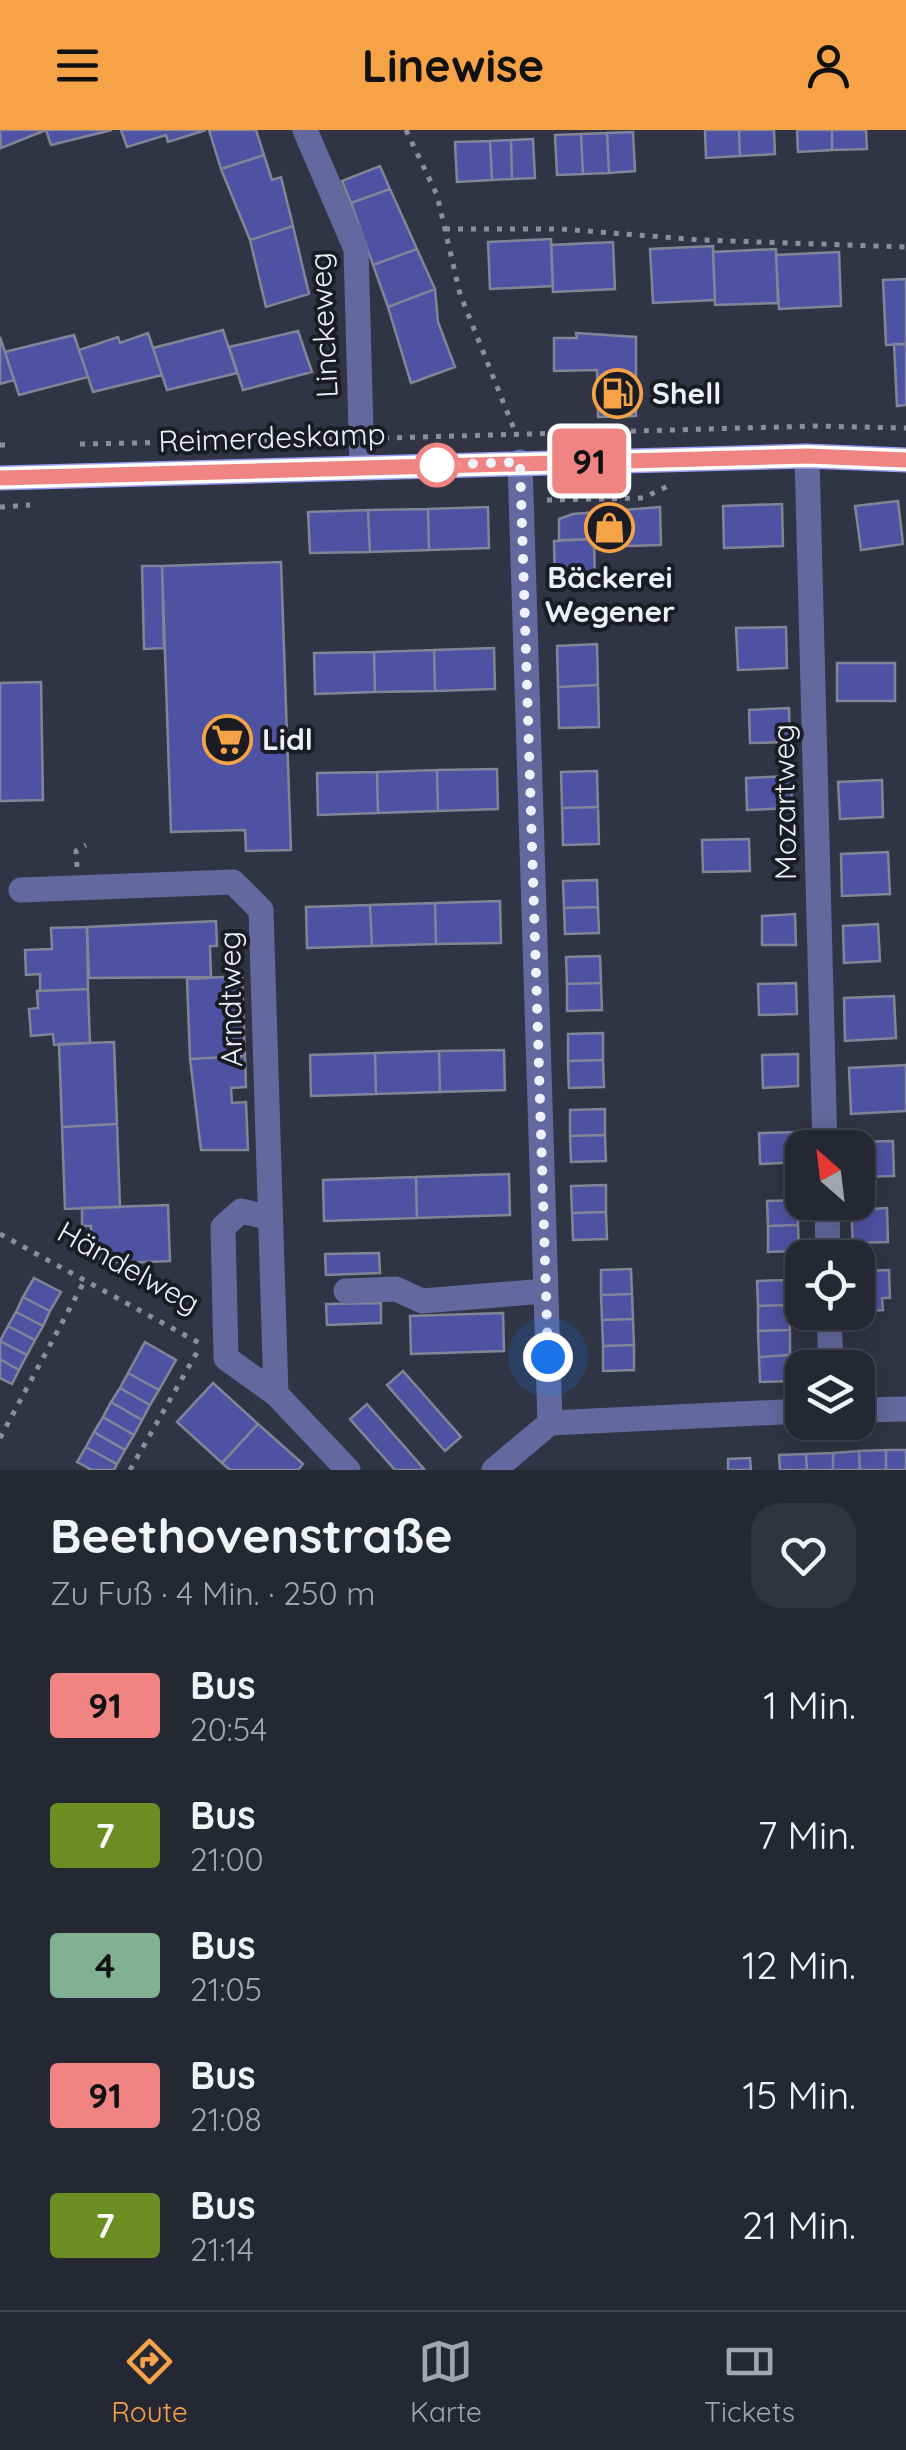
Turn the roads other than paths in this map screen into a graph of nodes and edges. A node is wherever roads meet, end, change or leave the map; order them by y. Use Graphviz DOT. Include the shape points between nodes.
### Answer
graph roads {
  1 [pos="305,130"];
  2 [pos="807,456"];
  3 [pos="906,460"];
  4 [pos="520,462"];
  5 [pos="362,468"];
  6 [pos="0,478"];
  7 [pos="21,890"];
  8 [pos="825,1130"];
  9 [pos="267,1218"];
  10 [pos="346,1291"];
  11 [pos="546,1291"];
  12 [pos="276,1394"];
  13 [pos="906,1408"];
  14 [pos="875,1409"];
  15 [pos="785,1413"];
  16 [pos="550,1422"];
  17 [pos="348,1470"];
  18 [pos="494,1470"];
  1 -- 5 [label="street, Linckeweg" via="356,248"];
  2 -- 3 [label="main road, Reimerdeskamp"];
  2 -- 4 [label="main road, Reimerdeskamp"];
  2 -- 8 [label="street, Mozartweg"];
  4 -- 5 [label="main road, Reimerdeskamp"];
  4 -- 11 [label="street"];
  5 -- 6 [label="main road, Reimerdeskamp"];
  7 -- 9 [label="street, Arndtweg" via="234,882 261,910"];
  9 -- 12 [label="street, Arndtweg"];
  9 -- 12 [label="street" via="241,1210 223,1227 226,1358"];
  10 -- 11 [label="street" via="396,1289 422,1301"];
  11 -- 16 [label="street"];
  12 -- 17 [label="street"];
  13 -- 14 [label="street"];
  15 -- 16 [label="street"];
  16 -- 18 [label="street"];
}
